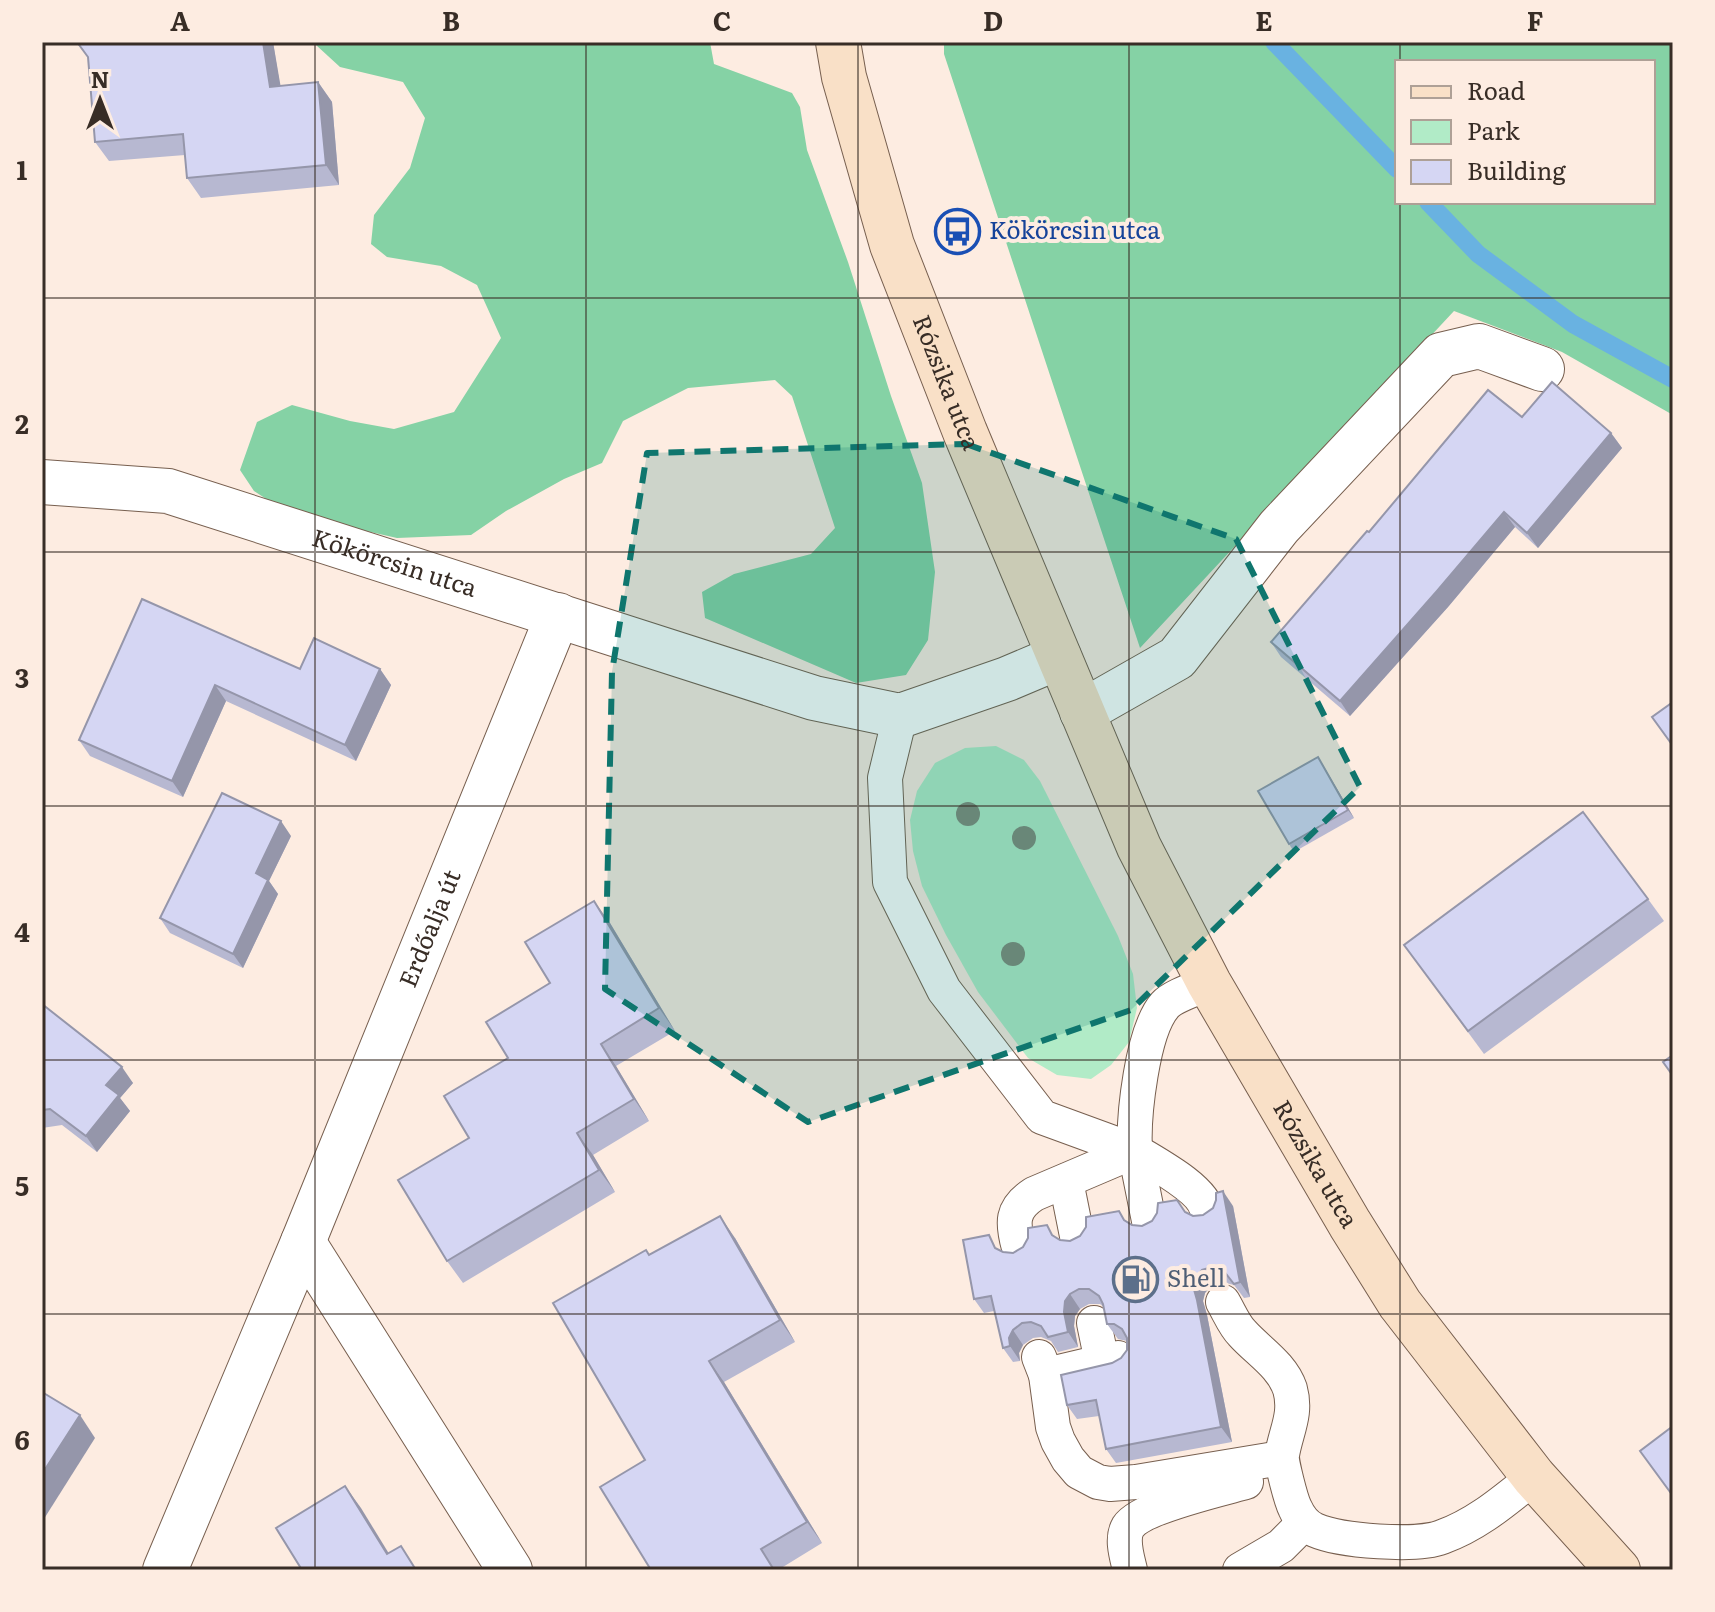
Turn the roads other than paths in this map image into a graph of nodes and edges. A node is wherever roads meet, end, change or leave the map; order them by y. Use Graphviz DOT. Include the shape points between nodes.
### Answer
graph roads {
  1 [pos="838,42"];
  2 [pos="1542,369"];
  3 [pos="42,482"];
  4 [pos="558,615"];
  5 [pos="1059,657"];
  6 [pos="1082,712"];
  7 [pos="900,716"];
  8 [pos="1209,983"];
  9 [pos="1135,1151"];
  10 [pos="1066,1181"];
  11 [pos="1207,1211"];
  12 [pos="1149,1221"];
  13 [pos="1077,1236"];
  14 [pos="303,1242"];
  15 [pos="1019,1248"];
  16 [pos="1223,1302"];
  17 [pos="1094,1323"];
  18 [pos="1283,1464"];
  19 [pos="1534,1477"];
  20 [pos="1288,1546"];
  21 [pos="165,1570"];
  22 [pos="510,1570"];
  23 [pos="1130,1570"];
  24 [pos="1240,1570"];
  25 [pos="1618,1570"];
  1 -- 5 [label="main road, Rózsika utca" via="892,245"];
  2 -- 6 [label="street" via="1479,346 1441,355 1279,527 1177,658"];
  3 -- 4 [label="street, Kökörcsin utca" via="168,491"];
  4 -- 7 [label="street, Kökörcsin utca" via="814,698"];
  4 -- 14 [label="street, Erdőalja út"];
  5 -- 6 [label="main road, Rózsika utca"];
  5 -- 7 [label="street"];
  6 -- 8 [label="main road, Rózsika utca" via="1139,847"];
  7 -- 9 [label="lane" via="885,778 890,882 944,990 1042,1117"];
  8 -- 9 [label="lane" via="1167,1003 1152,1030 1144,1058"];
  8 -- 19 [label="main road, Rózsika utca" via="1400,1304"];
  9 -- 10 [label="lane"];
  9 -- 11 [label="lane" via="1187,1184"];
  9 -- 12 [label="lane"];
  10 -- 13 [label="lane"];
  10 -- 15 [label="lane" via="1034,1194 1015,1212"];
  14 -- 21 [label="street, Erdőalja út"];
  14 -- 22 [label="street"];
  16 -- 18 [label="lane" via="1224,1335 1274,1362 1290,1389 1293,1414"];
  17 -- 18 [label="lane" via="1110,1360 1042,1366 1053,1427 1079,1472 1110,1484"];
  18 -- 20 [label="lane" via="1295,1508"];
  18 -- 23 [label="lane" via="1138,1517 1127,1529 1124,1544"];
  19 -- 20 [label="lane" via="1485,1515 1439,1539 1339,1538 1314,1530"];
  19 -- 25 [label="main road, Rózsika utca"];
  20 -- 24 [label="lane"];
}
